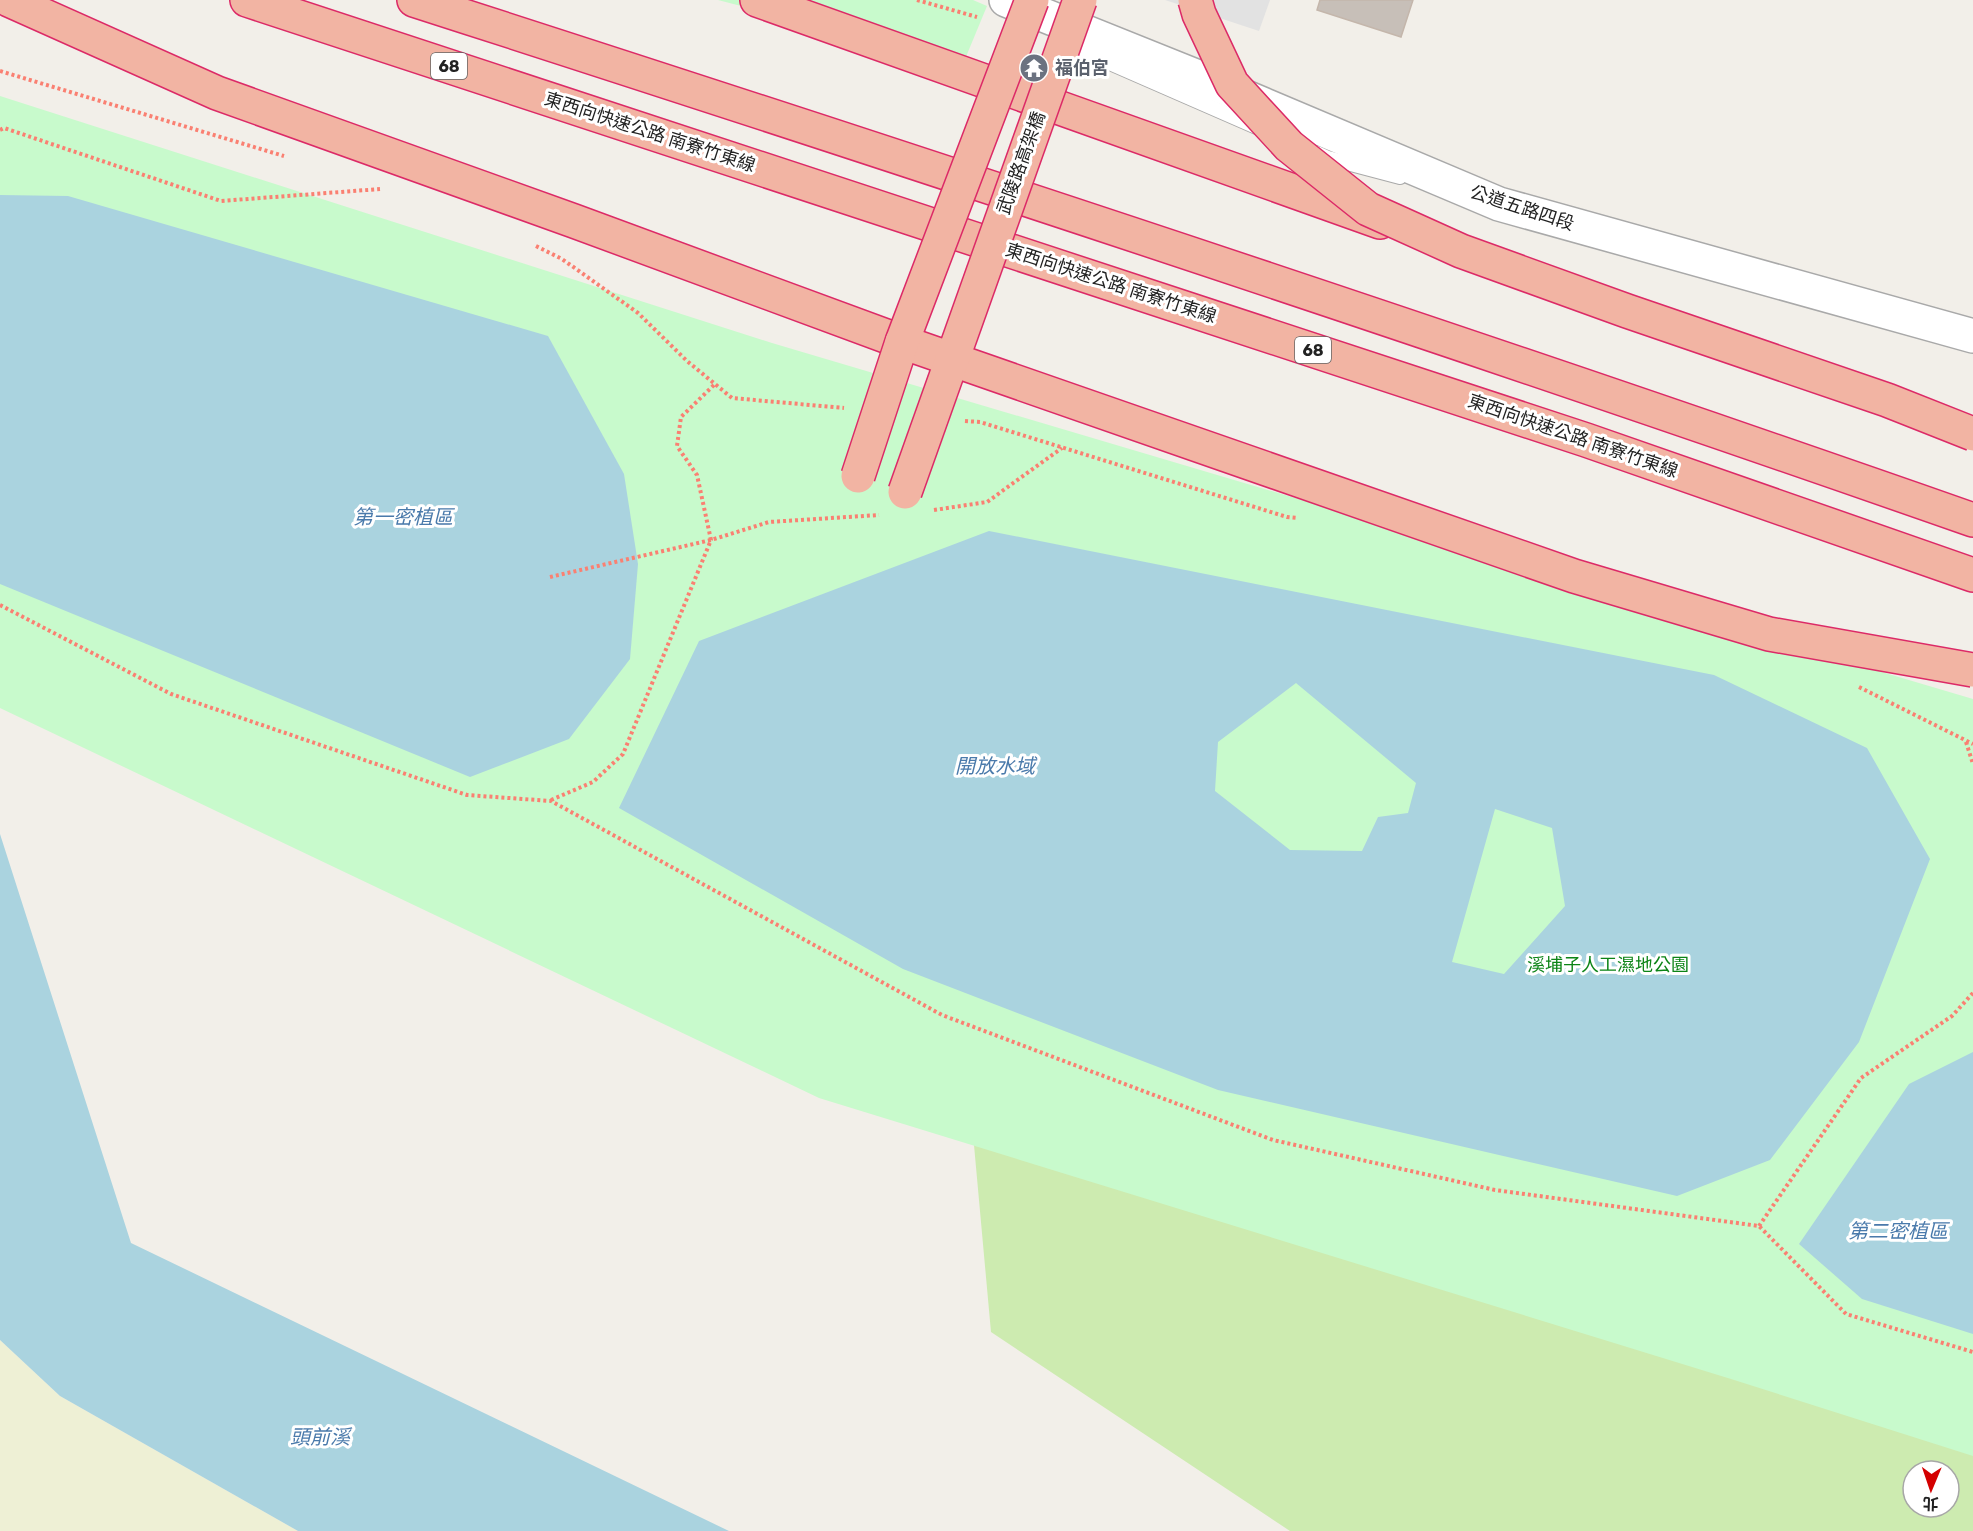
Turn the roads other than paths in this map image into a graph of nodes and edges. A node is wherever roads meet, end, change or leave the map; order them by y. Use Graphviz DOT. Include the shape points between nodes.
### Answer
graph roads {
  1 [pos="9,0"];
  2 [pos="247,0"];
  3 [pos="414,0"];
  4 [pos="757,0"];
  5 [pos="1006,0"];
  6 [pos="1019,0"];
  7 [pos="1195,0"];
  8 [pos="1057,11"];
  9 [pos="1000,86"];
  10 [pos="1043,102"];
  11 [pos="1461,251"];
  12 [pos="1973,336"];
  13 [pos="902,342"];
  14 [pos="951,360"];
  15 [pos="1973,434"];
  16 [pos="858,476"];
  17 [pos="896,503"];
  18 [pos="1973,520"];
  19 [pos="1973,575"];
  20 [pos="1973,670"];
  1 -- 13 [label="highway" via="216,93"];
  2 -- 19 [label="highway, 東西向快速公路 南寮竹東線 / 68" via="1586,440"];
  3 -- 18 [label="highway" via="1654,408"];
  4 -- 9 [label="highway"];
  5 -- 8 [label="street, 公道五路四段"];
  6 -- 8 [label="street, 公道五路四段"];
  7 -- 11 [label="highway, bridge" via="1232,84 1289,146 1368,209"];
  8 -- 9 [label="highway, bridge"];
  8 -- 10 [label="highway, 武陵路高架橋, bridge"];
  8 -- 12 [label="street, 公道五路四段" via="1499,204"];
  9 -- 10 [label="highway"];
  9 -- 13 [label="highway, bridge"];
  10 -- 11 [label="highway, bridge"];
  10 -- 14 [label="highway, 武陵路高架橋, bridge"];
  11 -- 15 [label="highway, bridge" via="1887,400"];
  13 -- 14 [label="highway, bridge"];
  13 -- 16 [label="highway, bridge"];
  14 -- 17 [label="highway, 武陵路高架橋, bridge"];
  14 -- 20 [label="highway, bridge" via="1574,576 1769,634"];
}
